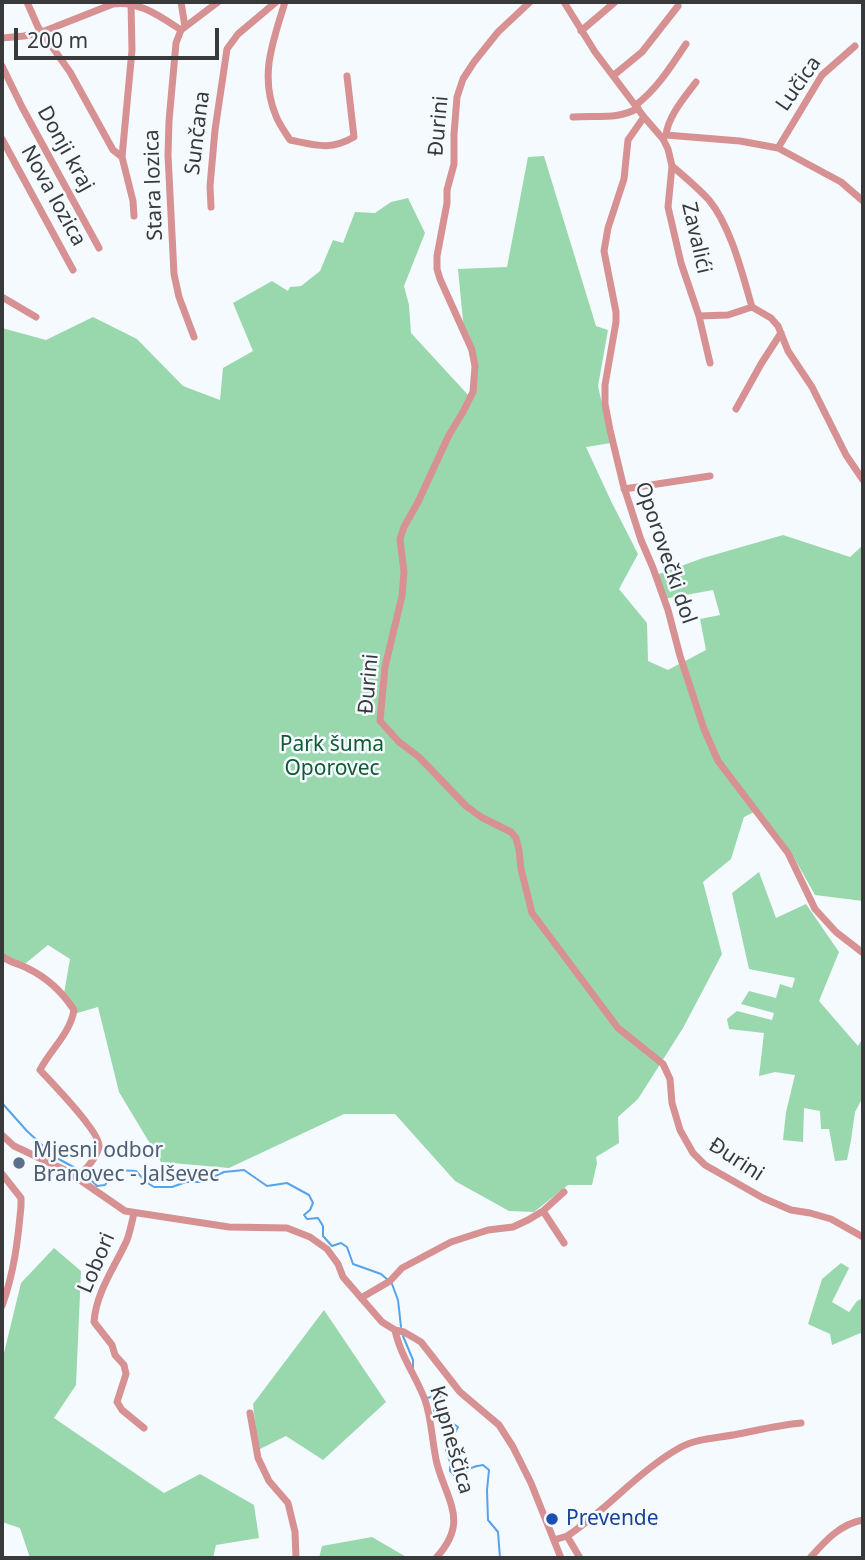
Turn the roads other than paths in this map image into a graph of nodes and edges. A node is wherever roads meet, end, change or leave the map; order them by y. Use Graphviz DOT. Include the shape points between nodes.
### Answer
graph roads {
  1 [pos="27,2"];
  2 [pos="90,2"];
  3 [pos="181,2"];
  4 [pos="218,2"];
  5 [pos="276,2"];
  6 [pos="285,2"];
  7 [pos="530,2"];
  8 [pos="564,2"];
  9 [pos="615,2"];
  10 [pos="131,3"];
  11 [pos="678,6"];
  12 [pos="94,11"];
  13 [pos="183,28"];
  14 [pos="581,31"];
  15 [pos="42,32"];
  16 [pos="2,38"];
  17 [pos="686,44"];
  18 [pos="855,46"];
  19 [pos="2,66"];
  20 [pos="614,75"];
  21 [pos="347,76"];
  22 [pos="696,82"];
  23 [pos="637,106"];
  24 [pos="573,117"];
  25 [pos="644,117"];
  26 [pos="664,137"];
  27 [pos="2,139"];
  28 [pos="778,148"];
  29 [pos="122,157"];
  30 [pos="672,166"];
  31 [pos="863,201"];
  32 [pos="211,207"];
  33 [pos="134,216"];
  34 [pos="99,248"];
  35 [pos="73,270"];
  36 [pos="2,298"];
  37 [pos="752,307"];
  38 [pos="699,316"];
  39 [pos="36,317"];
  40 [pos="781,333"];
  41 [pos="194,337"];
  42 [pos="710,363"];
  43 [pos="736,409"];
  44 [pos="710,476"];
  45 [pos="863,480"];
  46 [pos="624,489"];
  47 [pos="863,953"];
  48 [pos="2,956"];
  49 [pos="2,1135"];
  50 [pos="2,1174"];
  51 [pos="77,1178"];
  52 [pos="564,1192"];
  53 [pos="542,1211"];
  54 [pos="134,1213"];
  55 [pos="863,1237"];
  56 [pos="564,1243"];
  57 [pos="361,1298"];
  58 [pos="2,1306"];
  59 [pos="399,1331"];
  60 [pos="250,1413"];
  61 [pos="801,1423"];
  62 [pos="144,1428"];
  63 [pos="863,1520"];
  64 [pos="567,1536"];
  65 [pos="554,1540"];
  66 [pos="296,1558"];
  67 [pos="436,1558"];
  68 [pos="561,1558"];
  69 [pos="580,1558"];
  70 [pos="810,1558"];
  1 -- 15 [label="street"];
  2 -- 12 [label="street"];
  3 -- 13 [label="street"];
  4 -- 13 [label="street"];
  5 -- 32 [label="street, Sunčana" via="238,34 227,50 215,130"];
  6 -- 21 [label="street" via="267,75 276,117 290,140 323,147 341,145 354,137"];
  7 -- 55 [label="street, Đurini" via="474,62 457,97 454,164 437,256 440,279 472,350 473,392 400,539 402,596 385,667 380,721 466,806 516,838 532,913 618,1028 663,1064 680,1129 692,1153 763,1198 831,1219"];
  8 -- 14 [label="street"];
  9 -- 14 [label="street"];
  10 -- 12 [label="street"];
  10 -- 13 [label="street"];
  10 -- 29 [label="street" via="132,50"];
  11 -- 20 [label="street" via="642,52"];
  12 -- 15 [label="street"];
  13 -- 41 [label="street, Stara lozica" via="176,43 168,155 174,274"];
  14 -- 20 [label="street"];
  15 -- 16 [label="street"];
  15 -- 29 [label="street" via="113,150"];
  17 -- 23 [label="street"];
  18 -- 28 [label="street, Lučica" via="822,75"];
  19 -- 34 [label="street, Donji kraj"];
  20 -- 23 [label="street"];
  22 -- 26 [label="street"];
  23 -- 24 [label="street" via="631,113 616,116"];
  23 -- 25 [label="street"];
  25 -- 26 [label="street"];
  25 -- 46 [label="street, Oporovečki dol" via="628,140 624,179 604,251 616,312 605,404"];
  26 -- 28 [label="street"];
  26 -- 30 [label="street"];
  27 -- 35 [label="street, Nova lozica"];
  28 -- 31 [label="street" via="841,182"];
  29 -- 33 [label="street"];
  30 -- 37 [label="street" via="716,211 733,244"];
  30 -- 38 [label="street, Zavalići" via="668,207"];
  36 -- 39 [label="street"];
  37 -- 38 [label="street" via="728,315"];
  37 -- 40 [label="street" via="771,318"];
  38 -- 42 [label="street, Zavalići"];
  40 -- 43 [label="street"];
  40 -- 45 [label="street"];
  44 -- 46 [label="street"];
  46 -- 47 [label="street, Oporovečki dol" via="718,761 788,853 815,909"];
  48 -- 51 [label="street" via="33,970 60,991 74,1010 68,1028 40,1070 99,1142 91,1162"];
  49 -- 51 [label="street" via="14,1146"];
  50 -- 58 [label="street" via="21,1206 12,1274"];
  51 -- 54 [label="street"];
  52 -- 53 [label="street"];
  53 -- 56 [label="street"];
  53 -- 57 [label="street" via="513,1227 451,1242 402,1268 390,1282"];
  54 -- 57 [label="street" via="229,1227 287,1228 327,1249"];
  54 -- 62 [label="street, Lobori" via="94,1322 124,1365 126,1374 117,1402"];
  57 -- 59 [label="street" via="382,1322"];
  59 -- 65 [label="street" via="421,1342 460,1392 499,1426 531,1483"];
  59 -- 67 [label="street, Kupneščica" via="397,1342 425,1400 437,1462 454,1513 454,1529"];
  60 -- 66 [label="street" via="258,1458 269,1481 288,1503"];
  61 -- 64 [label="street" via="682,1446"];
  63 -- 70 [label="street" via="846,1524"];
  64 -- 65 [label="street"];
  64 -- 69 [label="street"];
  65 -- 68 [label="street"];
}
